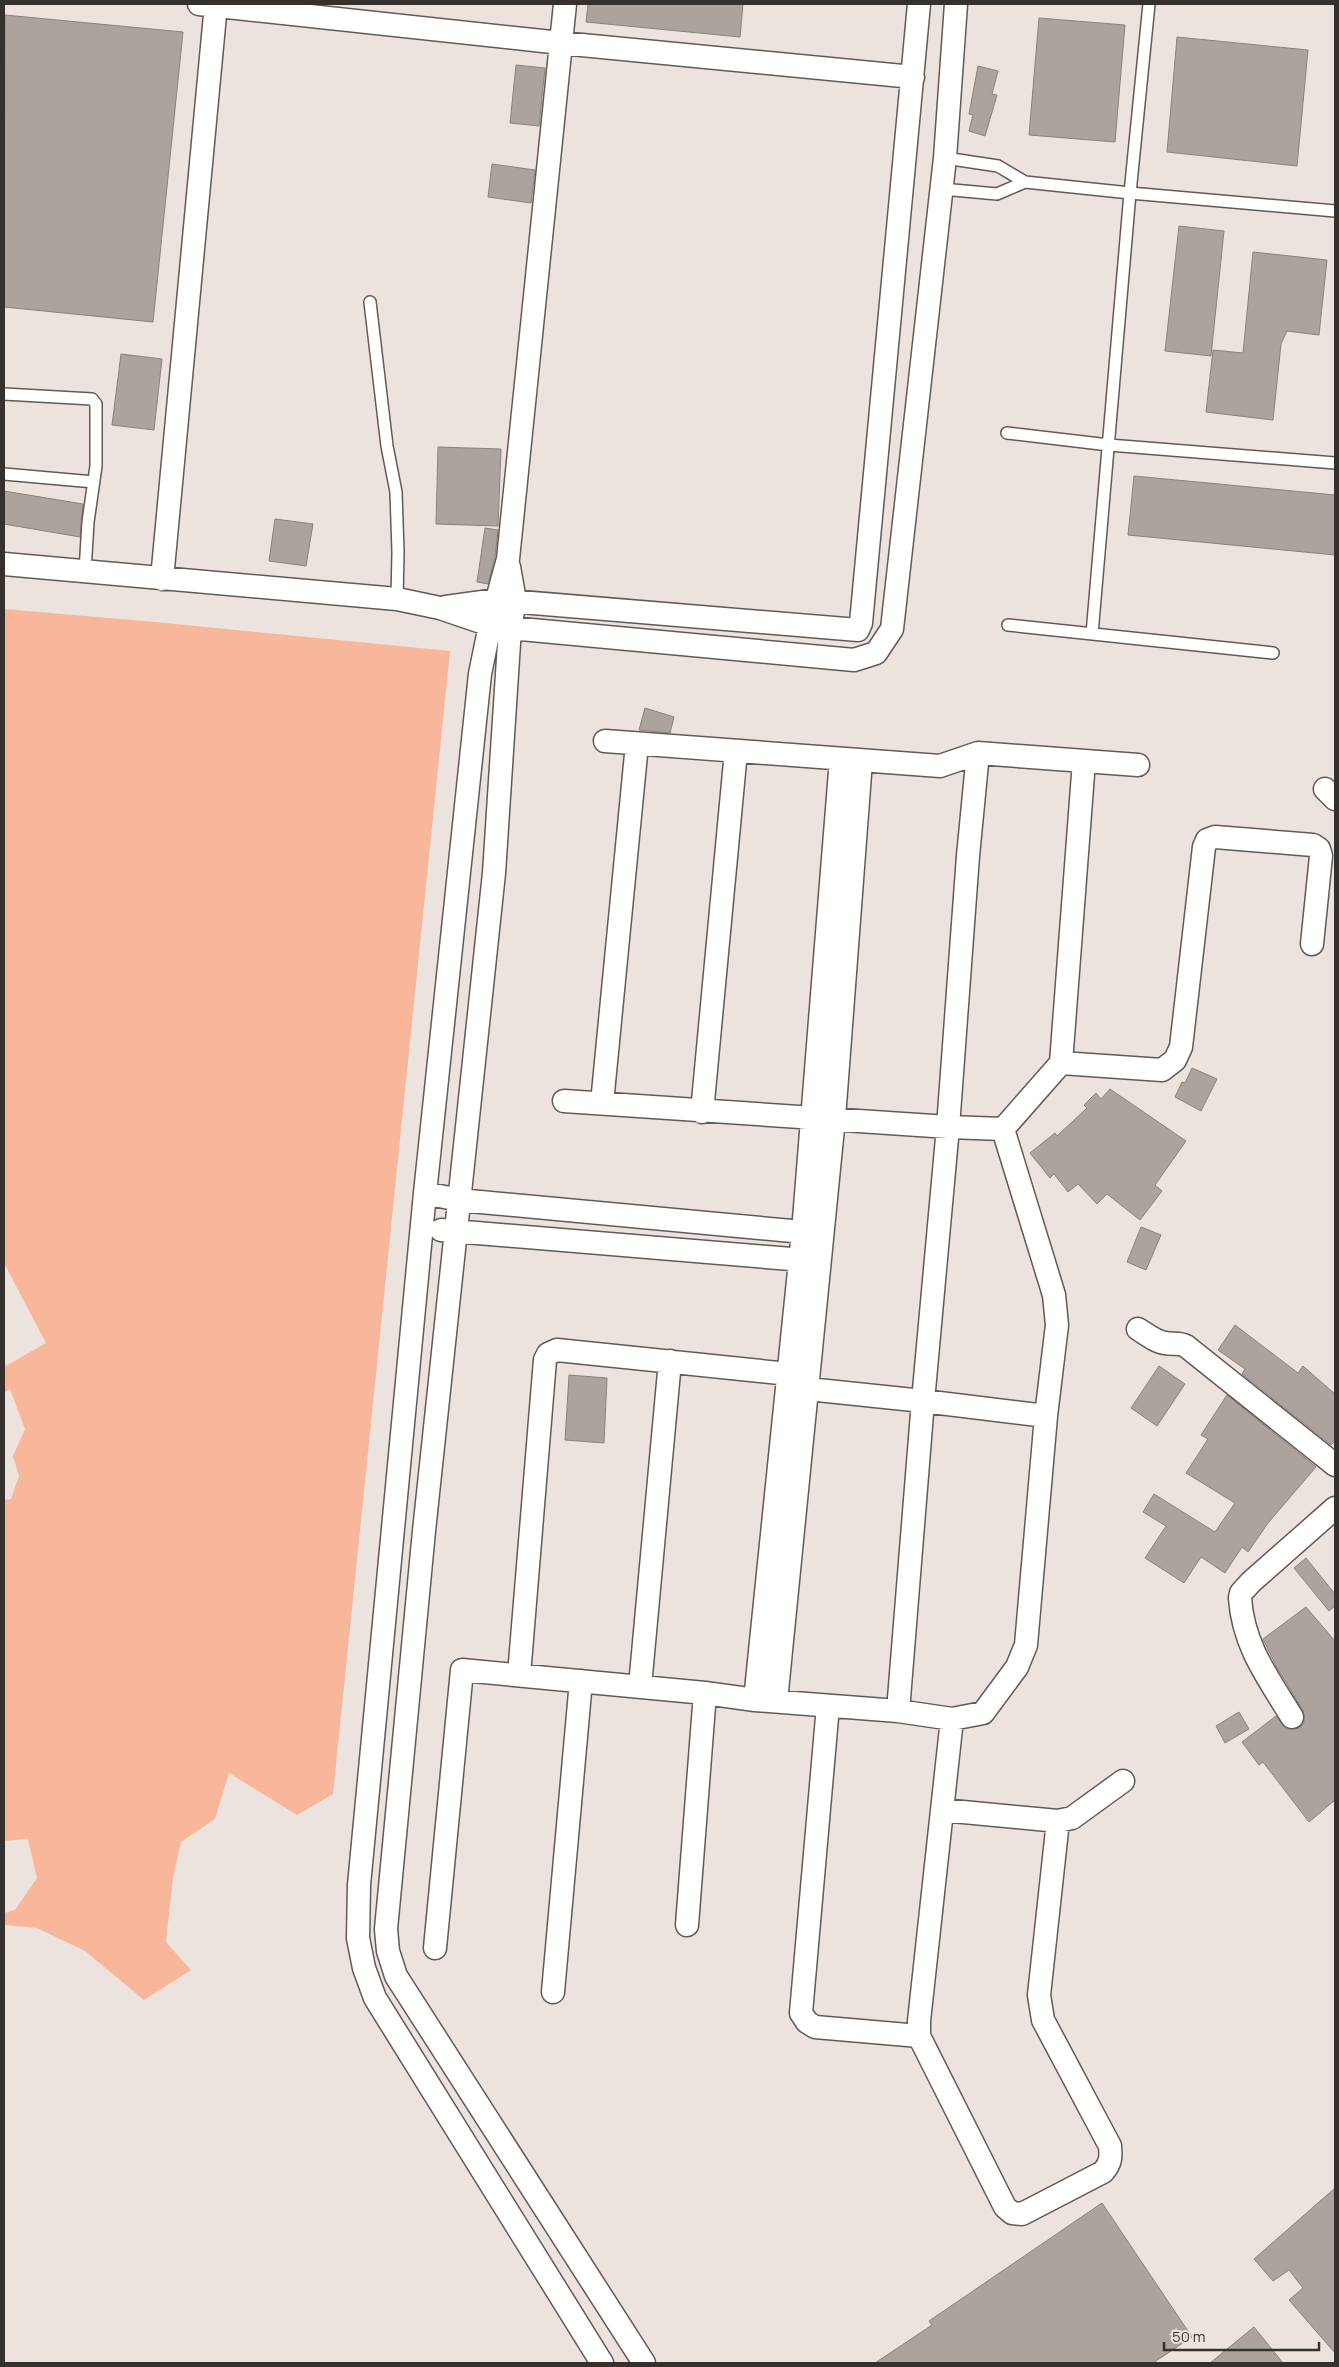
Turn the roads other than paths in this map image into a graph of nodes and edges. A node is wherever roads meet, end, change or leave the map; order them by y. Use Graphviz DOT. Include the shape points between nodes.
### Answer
graph roads {
  1 [pos="210,4"];
  2 [pos="565,4"];
  3 [pos="919,4"];
  4 [pos="956,4"];
  5 [pos="1149,4"];
  6 [pos="561,43"];
  7 [pos="913,77"];
  8 [pos="945,158"];
  9 [pos="1024,182"];
  10 [pos="942,189"];
  11 [pos="1130,193"];
  12 [pos="1335,211"];
  13 [pos="370,302"];
  14 [pos="4,394"];
  15 [pos="1007,432"];
  16 [pos="1109,445"];
  17 [pos="1335,463"];
  18 [pos="4,474"];
  19 [pos="94,482"];
  20 [pos="4,564"];
  21 [pos="86,571"];
  22 [pos="162,579"];
  23 [pos="397,599"];
  24 [pos="506,600"];
  25 [pos="440,608"];
  26 [pos="1008,625"];
  27 [pos="500,626"];
  28 [pos="858,630"];
  29 [pos="1092,634"];
  30 [pos="882,647"];
  31 [pos="1273,653"];
  32 [pos="605,741"];
  33 [pos="637,744"];
  34 [pos="736,751"];
  35 [pos="978,753"];
  36 [pos="851,760"];
  37 [pos="1084,761"];
  38 [pos="1138,765"];
  39 [pos="1312,944"];
  40 [pos="1061,1064"];
  41 [pos="564,1101"];
  42 [pos="602,1103"];
  43 [pos="702,1112"];
  44 [pos="823,1118"];
  45 [pos="948,1127"];
  46 [pos="1003,1129"];
  47 [pos="425,1193"];
  48 [pos="459,1200"];
  49 [pos="422,1229"];
  50 [pos="456,1231"];
  51 [pos="813,1233"];
  52 [pos="810,1261"];
  53 [pos="1138,1329"];
  54 [pos="670,1361"];
  55 [pos="789,1374"];
  56 [pos="808,1389"];
  57 [pos="923,1401"];
  58 [pos="1046,1416"];
  59 [pos="1335,1465"];
  60 [pos="1335,1508"];
  61 [pos="519,1675"];
  62 [pos="581,1681"];
  63 [pos="640,1686"];
  64 [pos="705,1693"];
  65 [pos="766,1700"];
  66 [pos="828,1706"];
  67 [pos="898,1711"];
  68 [pos="1292,1717"];
  69 [pos="952,1719"];
  70 [pos="1123,1781"];
  71 [pos="942,1810"];
  72 [pos="1058,1821"];
  73 [pos="687,1925"];
  74 [pos="435,1948"];
  75 [pos="553,1992"];
  76 [pos="919,2036"];
  77 [pos="602,2363"];
  78 [pos="644,2363"];
  1 -- 6 [label="street"];
  1 -- 22 [label="street"];
  2 -- 6 [label="street"];
  3 -- 7 [label="street"];
  4 -- 8 [label="street"];
  5 -- 11 [label="lane"];
  6 -- 7 [label="street"];
  6 -- 24 [label="street"];
  7 -- 28 [label="street"];
  8 -- 9 [label="lane" via="998,166"];
  8 -- 10 [label="street"];
  9 -- 10 [label="lane" via="997,194"];
  9 -- 11 [label="lane"];
  10 -- 30 [label="street" via="892,629"];
  11 -- 12 [label="lane"];
  11 -- 16 [label="lane"];
  13 -- 23 [label="lane" via="387,446 396,492"];
  14 -- 19 [label="lane" via="92,399"];
  15 -- 16 [label="lane"];
  16 -- 17 [label="lane"];
  16 -- 29 [label="lane"];
  18 -- 19 [label="lane"];
  19 -- 21 [label="lane"];
  20 -- 21 [label="street"];
  21 -- 22 [label="street"];
  22 -- 23 [label="street"];
  23 -- 25 [label="street"];
  24 -- 25 [label="street"];
  24 -- 27 [label="street"];
  24 -- 28 [label="street"];
  25 -- 27 [label="street"];
  26 -- 29 [label="lane"];
  27 -- 30 [label="street" via="854,660 876,653"];
  27 -- 47 [label="street" via="480,674"];
  27 -- 48 [label="street" via="494,873"];
  28 -- 30 [label="street"];
  29 -- 31 [label="lane"];
  32 -- 33 [label="street"];
  33 -- 34 [label="street"];
  33 -- 42 [label="street"];
  34 -- 36 [label="street"];
  34 -- 43 [label="street"];
  35 -- 36 [label="street" via="940,766"];
  35 -- 37 [label="street"];
  35 -- 45 [label="street"];
  36 -- 44 [label="street"];
  37 -- 38 [label="street"];
  37 -- 40 [label="street"];
  39 -- 40 [label="street" via="1321,856 1319,848 1215,837 1207,840 1181,1048 1175,1060 1162,1070"];
  40 -- 46 [label="street"];
  41 -- 42 [label="street"];
  42 -- 43 [label="street"];
  43 -- 44 [label="street"];
  44 -- 45 [label="street"];
  44 -- 51 [label="street"];
  45 -- 46 [label="street"];
  45 -- 57 [label="street"];
  46 -- 58 [label="street" via="1054,1295 1057,1325"];
  47 -- 48 [label="street"];
  47 -- 49 [label="street"];
  48 -- 50 [label="street"];
  48 -- 51 [label="street"];
  49 -- 50 [label="street"];
  49 -- 77 [label="street" via="360,1875 358,1938 375,1998"];
  50 -- 52 [label="street"];
  50 -- 78 [label="street" via="386,1919 388,1951 396,1976"];
  51 -- 52 [label="street"];
  52 -- 55 [label="street"];
  52 -- 56 [label="street"];
  53 -- 59 [label="street" via="1159,1342 1178,1342 1186,1346"];
  54 -- 55 [label="street"];
  54 -- 61 [label="street" via="557,1350 548,1354 545,1360"];
  54 -- 63 [label="street"];
  55 -- 65 [label="street"];
  56 -- 57 [label="street"];
  56 -- 65 [label="street"];
  57 -- 58 [label="street"];
  57 -- 67 [label="street"];
  58 -- 69 [label="street" via="1026,1645 1017,1667 983,1713"];
  60 -- 68 [label="street" via="1241,1593 1245,1633 1261,1667"];
  61 -- 62 [label="street"];
  61 -- 74 [label="street" via="462,1670"];
  62 -- 63 [label="street"];
  62 -- 75 [label="street"];
  63 -- 64 [label="street"];
  64 -- 65 [label="street"];
  64 -- 73 [label="street"];
  65 -- 66 [label="street"];
  66 -- 67 [label="street"];
  66 -- 76 [label="street" via="802,2013 807,2022 816,2027"];
  67 -- 69 [label="street"];
  69 -- 71 [label="street"];
  70 -- 72 [label="street" via="1072,1818"];
  71 -- 72 [label="street"];
  71 -- 76 [label="street"];
  72 -- 76 [label="street" via="1040,2009 1110,2146 1109,2165 1103,2172 1022,2214 1012,2213 1005,2207"];
}
